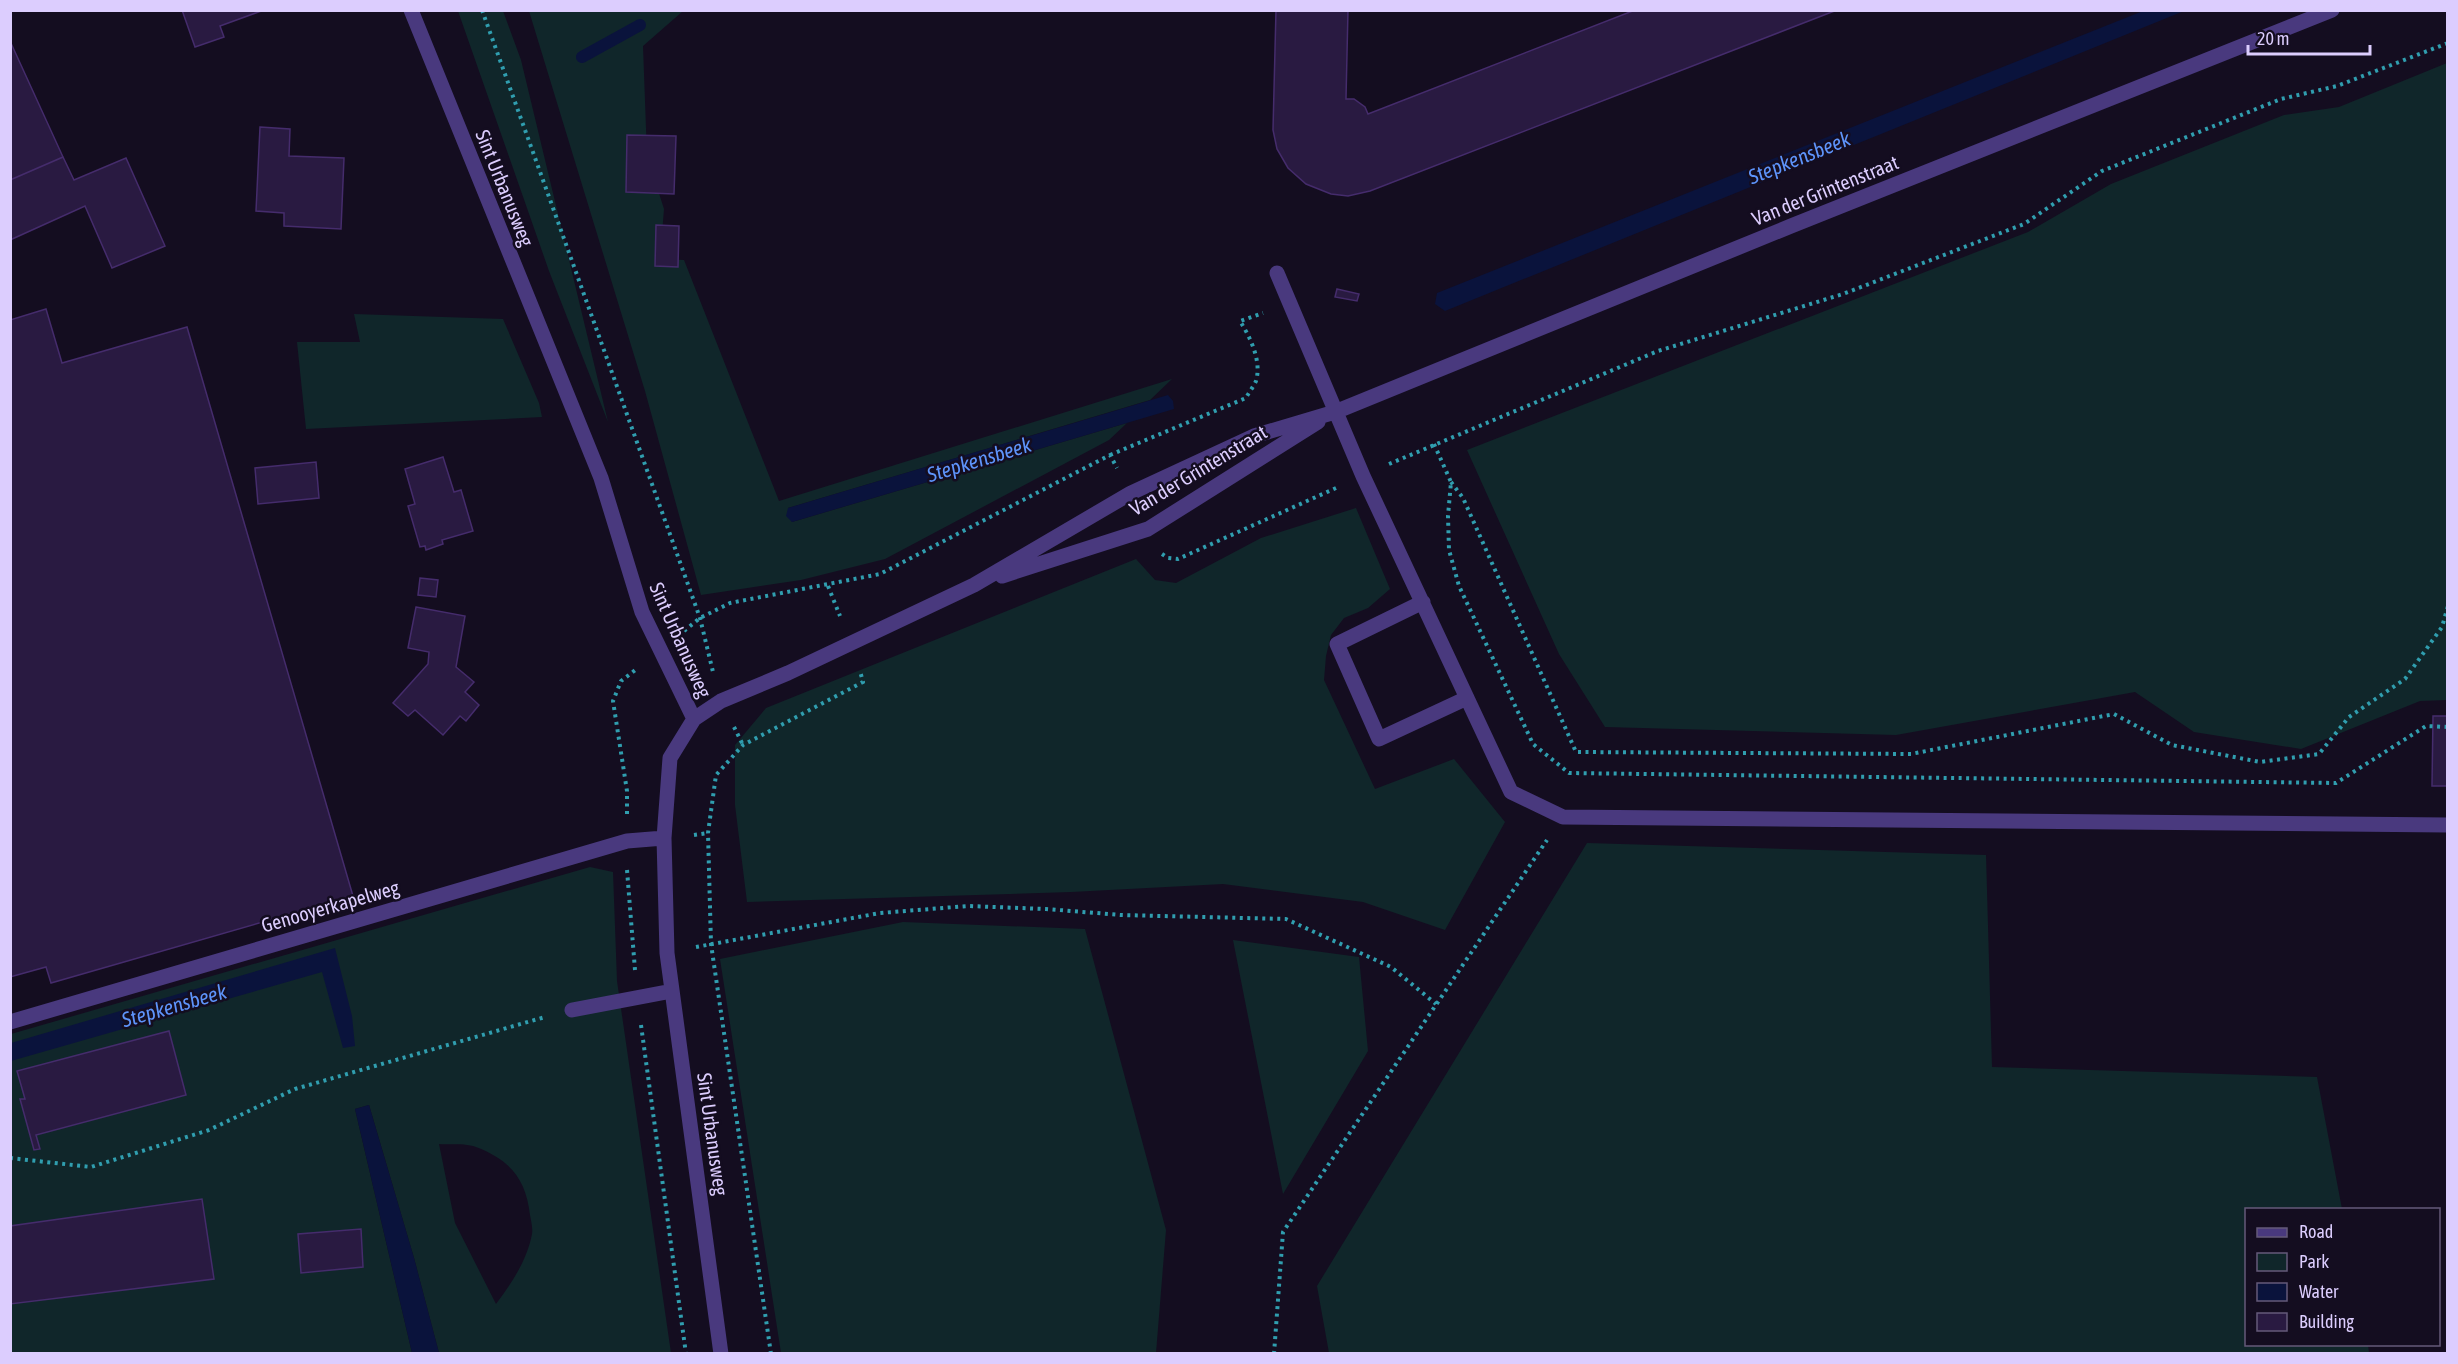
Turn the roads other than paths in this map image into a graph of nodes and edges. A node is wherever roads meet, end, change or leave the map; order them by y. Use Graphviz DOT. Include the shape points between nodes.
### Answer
graph roads {
  1 [pos="411,10"];
  2 [pos="2332,10"];
  3 [pos="1277,273"];
  4 [pos="1335,412"];
  5 [pos="974,585"];
  6 [pos="1423,602"];
  7 [pos="1467,698"];
  8 [pos="694,719"];
  9 [pos="2448,825"];
  10 [pos="664,838"];
  11 [pos="672,991"];
  12 [pos="572,1010"];
  13 [pos="10,1022"];
  14 [pos="721,1353"];
  1 -- 8 [label="street, Sint Urbanusweg" via="601,478 642,612"];
  2 -- 4 [label="street, Van der Grintenstraat"];
  3 -- 4 [label="street"];
  4 -- 5 [label="street, Van der Grintenstraat" via="1254,436 1131,493"];
  4 -- 5 [label="street, Van der Grintenstraat" via="1148,529"];
  4 -- 6 [label="street"];
  5 -- 8 [label="street, Van der Grintenstraat" via="721,701"];
  6 -- 7 [label="street"];
  6 -- 7 [label="street" via="1337,644 1379,739"];
  7 -- 9 [label="street" via="1511,792 1563,817"];
  8 -- 10 [label="street, Sint Urbanusweg" via="670,758"];
  10 -- 11 [label="street, Sint Urbanusweg" via="667,953"];
  10 -- 13 [label="street, Genooyerkapelweg" via="627,841"];
  11 -- 12 [label="street"];
  11 -- 14 [label="street, Sint Urbanusweg"];
}
